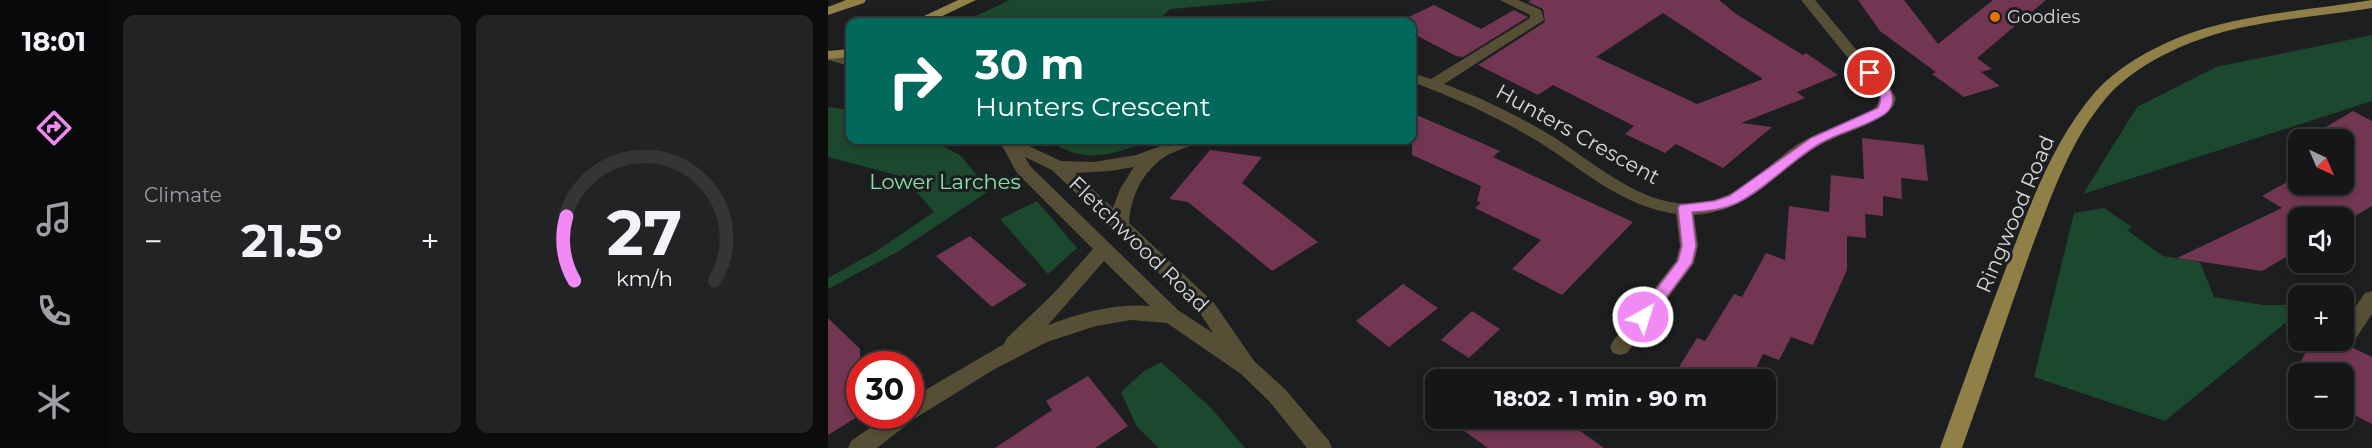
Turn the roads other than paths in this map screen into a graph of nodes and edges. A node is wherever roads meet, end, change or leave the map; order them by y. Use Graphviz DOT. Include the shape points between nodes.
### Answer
graph roads {
  1 [pos="859,0"];
  2 [pos="969,0"];
  3 [pos="1507,0"];
  4 [pos="1808,0"];
  5 [pos="928,1"];
  6 [pos="2366,4"];
  7 [pos="828,11"];
  8 [pos="927,18"];
  9 [pos="930,18"];
  10 [pos="846,53"];
  11 [pos="828,55"];
  12 [pos="846,61"];
  13 [pos="1416,79"];
  14 [pos="1432,85"];
  15 [pos="1009,144"];
  16 [pos="1013,144"];
  17 [pos="1181,144"];
  18 [pos="1159,155"];
  19 [pos="1058,166"];
  20 [pos="1684,208"];
  21 [pos="1120,226"];
  22 [pos="1103,249"];
  23 [pos="2372,298"];
  24 [pos="1171,315"];
  25 [pos="2354,325"];
  26 [pos="1620,347"];
  27 [pos="997,358"];
  28 [pos="1248,368"];
  29 [pos="924,402"];
  30 [pos="886,429"];
  31 [pos="859,448"];
  32 [pos="1322,448"];
  33 [pos="1951,448"];
  1 -- 7 [label="main road"];
  2 -- 9 [label="main road"];
  3 -- 14 [label="street" via="1536,13 1537,20"];
  4 -- 20 [label="street, Hunters Crescent" via="1884,88 1886,106 1877,114 1801,149 1733,200"];
  5 -- 8 [label="main road" via="931,6"];
  6 -- 33 [label="main road, Ringwood Road" via="2234,26 2188,39 2147,60 2103,93 2067,145 2036,212"];
  10 -- 11 [label="main road"];
  11 -- 12 [label="street"];
  13 -- 14 [label="street, Hunters Crescent"];
  14 -- 20 [label="street, Hunters Crescent" via="1532,131 1634,196"];
  15 -- 22 [label="street, Fletchwood Road" via="1023,169"];
  16 -- 19 [label="street, Fletchwood Road"];
  17 -- 18 [label="street"];
  18 -- 19 [label="street" via="1104,168"];
  18 -- 21 [label="street" via="1128,187 1122,201"];
  19 -- 21 [label="street, Fletchwood Road"];
  20 -- 26 [label="street" via="1689,246 1685,263"];
  21 -- 28 [label="street, Fletchwood Road" via="1207,308"];
  22 -- 24 [label="street, Fletchwood Road"];
  22 -- 27 [label="street" via="1041,321"];
  23 -- 25 [label="street"];
  24 -- 27 [label="street" via="1127,313 1093,319"];
  24 -- 28 [label="street, Fletchwood Road"];
  27 -- 29 [label="street"];
  28 -- 32 [label="street, Fletchwood Road"];
  30 -- 31 [label="street"];
}
